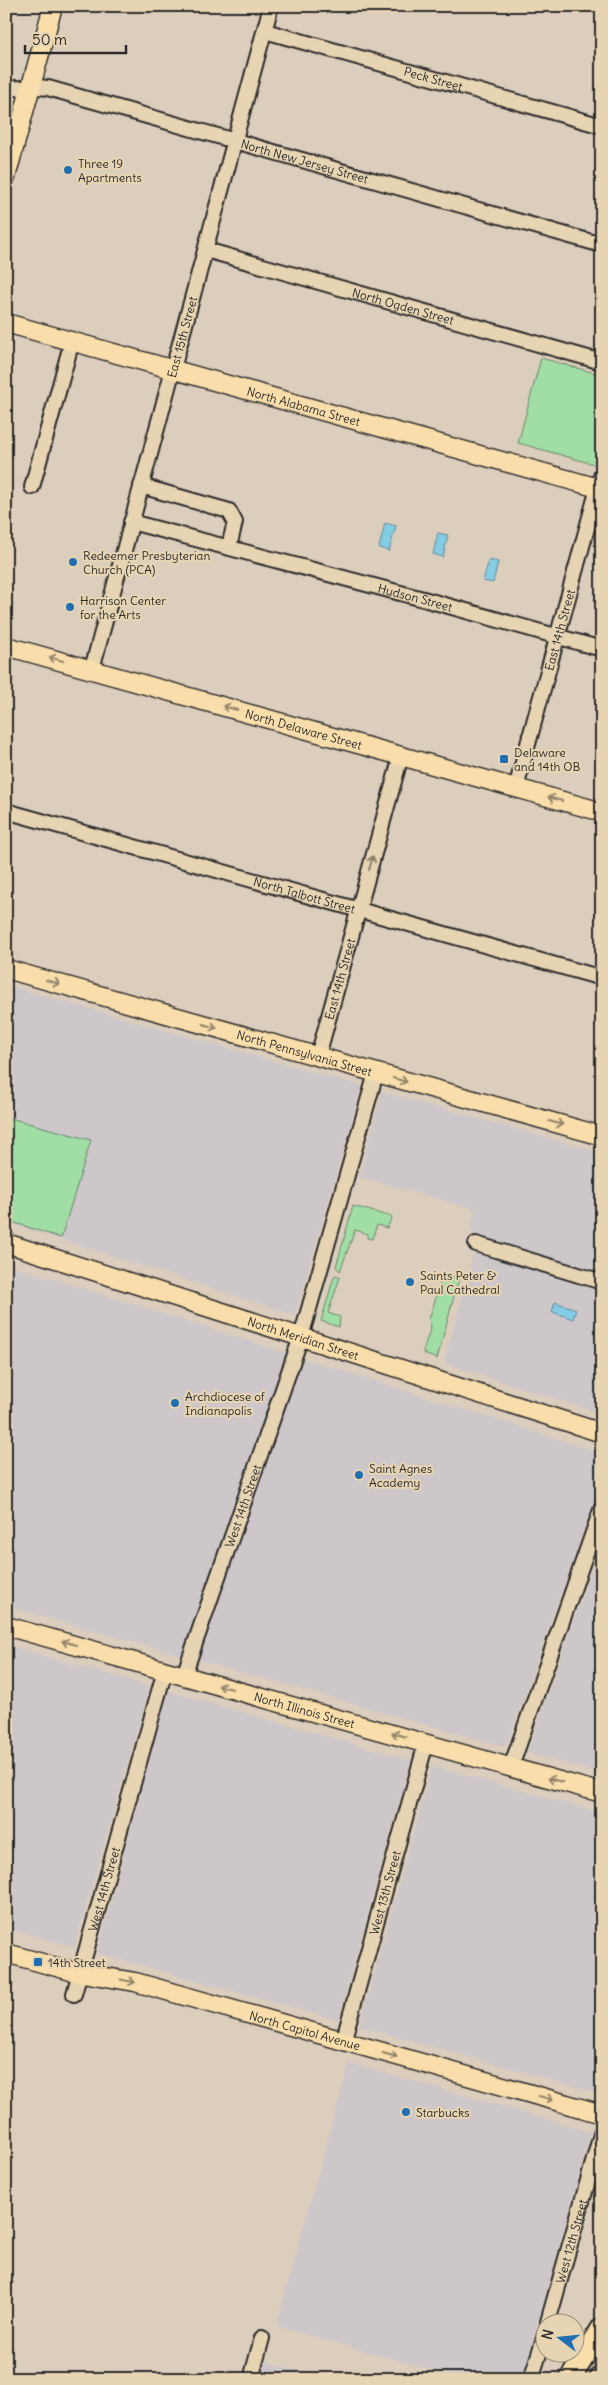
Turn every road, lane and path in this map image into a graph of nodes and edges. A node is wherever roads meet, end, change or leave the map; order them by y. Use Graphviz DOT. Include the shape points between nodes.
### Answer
graph roads {
  1 [pos="53,6"];
  2 [pos="272,6"];
  3 [pos="265,31"];
  4 [pos="6,87"];
  5 [pos="30,88"];
  6 [pos="602,126"];
  7 [pos="235,141"];
  8 [pos="6,177"];
  9 [pos="602,245"];
  10 [pos="206,250"];
  11 [pos="6,323"];
  12 [pos="72,340"];
  13 [pos="602,362"];
  14 [pos="174,369"];
  15 [pos="600,484"];
  16 [pos="141,486"];
  17 [pos="32,487"];
  18 [pos="131,522"];
  19 [pos="229,547"];
  20 [pos="557,637"];
  21 [pos="6,646"];
  22 [pos="602,649"];
  23 [pos="92,669"];
  24 [pos="401,756"];
  25 [pos="516,788"];
  26 [pos="6,812"];
  27 [pos="602,812"];
  28 [pos="358,910"];
  29 [pos="6,969"];
  30 [pos="602,978"];
  31 [pos="318,1056"];
  32 [pos="376,1073"];
  33 [pos="602,1136"];
  34 [pos="6,1242"];
  35 [pos="476,1244"];
  36 [pos="602,1282"];
  37 [pos="301,1337"];
  38 [pos="602,1433"];
  39 [pos="602,1507"];
  40 [pos="6,1626"];
  41 [pos="164,1670"];
  42 [pos="184,1675"];
  43 [pos="426,1743"];
  44 [pos="511,1767"];
  45 [pos="602,1793"];
  46 [pos="6,1953"];
  47 [pos="80,1973"];
  48 [pos="74,1994"];
  49 [pos="343,2042"];
  50 [pos="602,2114"];
  51 [pos="602,2131"];
  52 [pos="551,2312"];
  53 [pos="599,2330"];
  54 [pos="262,2338"];
  55 [pos="537,2362"];
  56 [pos="251,2379"];
  57 [pos="532,2379"];
  58 [pos="570,2379"];
  1 -- 5 [label="main road"];
  2 -- 3 [label="street, East 15th Street"];
  3 -- 6 [label="street, Peck Street"];
  3 -- 7 [label="street, East 15th Street"];
  4 -- 5 [label="street, North New Jersey Street"];
  5 -- 7 [label="street, North New Jersey Street" via="48,88"];
  5 -- 8 [label="main road"];
  7 -- 9 [label="street, North New Jersey Street"];
  7 -- 10 [label="street, East 15th Street"];
  10 -- 13 [label="street, North Ogden Street"];
  10 -- 14 [label="street, East 15th Street"];
  11 -- 12 [label="main road, North Alabama Street"];
  12 -- 14 [label="main road, North Alabama Street"];
  12 -- 17 [label="street"];
  14 -- 15 [label="main road, North Alabama Street"];
  14 -- 16 [label="street, East 15th Street"];
  15 -- 20 [label="street, East 14th Street"];
  16 -- 18 [label="street, East 15th Street"];
  16 -- 19 [label="street" via="229,512 235,522"];
  18 -- 19 [label="street, Hudson Street"];
  18 -- 23 [label="street, East 15th Street"];
  19 -- 20 [label="street, Hudson Street"];
  20 -- 22 [label="street, Hudson Street"];
  20 -- 25 [label="street, East 14th Street"];
  23 -- 21 [label="main road, North Delaware Street, one-way"];
  24 -- 23 [label="main road, North Delaware Street, one-way"];
  24 -- 25 [label="main road, North Delaware Street"];
  28 -- 24 [label="street, East 14th Street, one-way"];
  27 -- 25 [label="main road, North Delaware Street, one-way"];
  26 -- 28 [label="street, North Talbott Street"];
  28 -- 30 [label="street, North Talbott Street"];
  28 -- 31 [label="street, East 14th Street"];
  29 -- 31 [label="main road, North Pennsylvania Street, one-way"];
  31 -- 32 [label="main road, North Pennsylvania Street"];
  32 -- 33 [label="main road, North Pennsylvania Street, one-way"];
  32 -- 37 [label="street"];
  34 -- 37 [label="main road, North Meridian Street"];
  35 -- 36 [label="street"];
  37 -- 38 [label="main road, North Meridian Street"];
  37 -- 42 [label="street, West 14th Street"];
  39 -- 44 [label="street"];
  41 -- 40 [label="main road, North Illinois Street, one-way"];
  41 -- 42 [label="main road, North Illinois Street"];
  41 -- 47 [label="street, West 14th Street"];
  43 -- 42 [label="main road, North Illinois Street, one-way"];
  43 -- 44 [label="main road, North Illinois Street"];
  43 -- 49 [label="street, West 13th Street"];
  45 -- 44 [label="main road, North Illinois Street, one-way"];
  46 -- 47 [label="main road, North Capitol Avenue"];
  47 -- 48 [label="street, West 14th Street"];
  47 -- 49 [label="main road, North Capitol Avenue, one-way" via="135,1982"];
  49 -- 50 [label="main road, North Capitol Avenue, one-way"];
  51 -- 52 [label="street, West 12th Street"];
  53 -- 58 [label="highway"];
  54 -- 56 [label="street"];
  55 -- 57 [label="street"];
}
